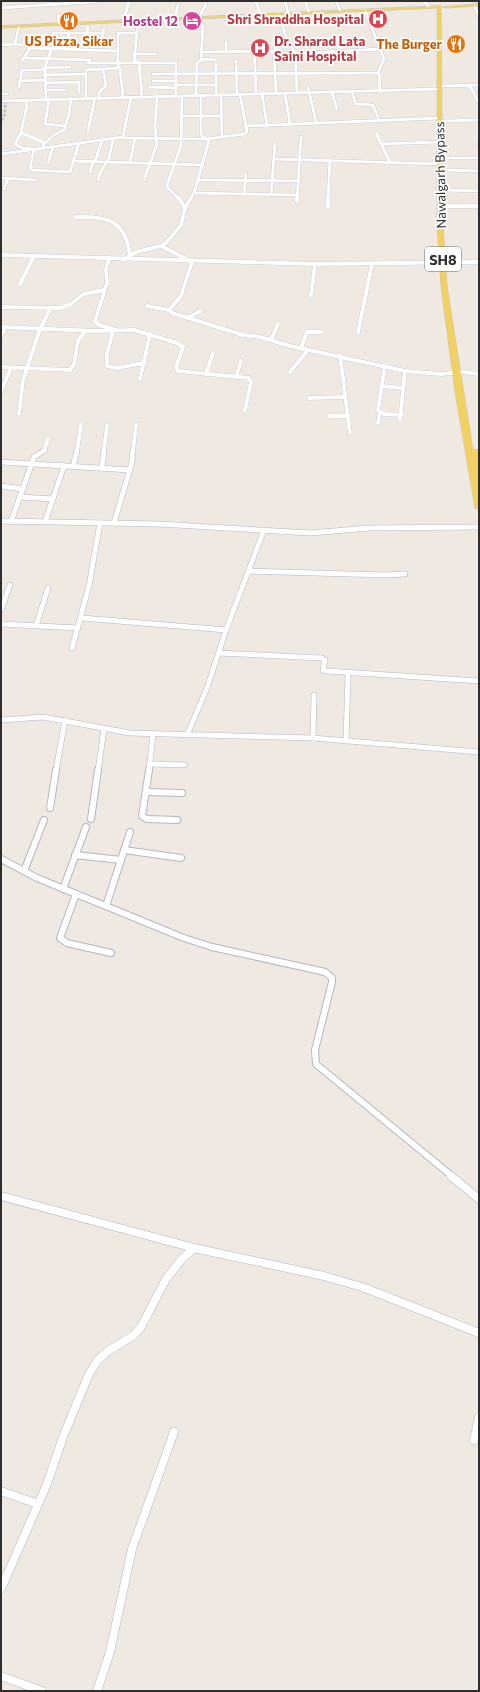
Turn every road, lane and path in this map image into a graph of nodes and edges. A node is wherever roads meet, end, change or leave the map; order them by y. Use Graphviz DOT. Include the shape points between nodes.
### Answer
graph roads {
  1 [pos="6,1"];
  2 [pos="25,1"];
  3 [pos="102,1"];
  4 [pos="129,1"];
  5 [pos="256,1"];
  6 [pos="285,1"];
  7 [pos="305,1"];
  8 [pos="336,1"];
  9 [pos="424,1"];
  10 [pos="66,2"];
  11 [pos="45,3"];
  12 [pos="206,4"];
  13 [pos="178,5"];
  14 [pos="441,5"];
  15 [pos="474,5"];
  16 [pos="28,6"];
  17 [pos="428,6"];
  18 [pos="1,8"];
  19 [pos="7,8"];
  20 [pos="340,10"];
  21 [pos="366,10"];
  22 [pos="309,12"];
  23 [pos="288,13"];
  24 [pos="260,14"];
  25 [pos="279,14"];
  26 [pos="58,15"];
  27 [pos="479,16"];
  28 [pos="200,17"];
  29 [pos="175,18"];
  30 [pos="124,20"];
  31 [pos="138,21"];
  32 [pos="60,24"];
  33 [pos="1,26"];
  34 [pos="19,26"];
  35 [pos="88,27"];
  36 [pos="104,29"];
  37 [pos="60,33"];
  38 [pos="70,33"];
  39 [pos="87,33"];
  40 [pos="104,33"];
  41 [pos="137,33"];
  42 [pos="254,40"];
  43 [pos="276,41"];
  44 [pos="226,42"];
  45 [pos="1,44"];
  46 [pos="15,44"];
  47 [pos="48,45"];
  48 [pos="66,45"];
  49 [pos="30,48"];
  50 [pos="52,48"];
  51 [pos="72,49"];
  52 [pos="381,49"];
  53 [pos="93,51"];
  54 [pos="118,51"];
  55 [pos="255,51"];
  56 [pos="202,52"];
  57 [pos="226,52"];
  58 [pos="275,52"];
  59 [pos="304,53"];
  60 [pos="135,54"];
  61 [pos="156,54"];
  62 [pos="24,58"];
  63 [pos="46,58"];
  64 [pos="67,59"];
  65 [pos="90,60"];
  66 [pos="202,60"];
  67 [pos="236,61"];
  68 [pos="22,62"];
  69 [pos="118,63"];
  70 [pos="138,63"];
  71 [pos="70,67"];
  72 [pos="120,68"];
  73 [pos="44,69"];
  74 [pos="103,69"];
  75 [pos="297,72"];
  76 [pos="177,73"];
  77 [pos="196,73"];
  78 [pos="216,73"];
  79 [pos="236,73"];
  80 [pos="256,73"];
  81 [pos="275,73"];
  82 [pos="378,73"];
  83 [pos="85,74"];
  84 [pos="153,74"];
  85 [pos="44,75"];
  86 [pos="19,81"];
  87 [pos="44,82"];
  88 [pos="153,82"];
  89 [pos="176,85"];
  90 [pos="196,85"];
  91 [pos="216,85"];
  92 [pos="470,86"];
  93 [pos="479,86"];
  94 [pos="18,87"];
  95 [pos="150,87"];
  96 [pos="308,87"];
  97 [pos="441,88"];
  98 [pos="45,90"];
  99 [pos="65,90"];
  100 [pos="79,92"];
  101 [pos="352,92"];
  102 [pos="371,92"];
  103 [pos="380,92"];
  104 [pos="297,93"];
  105 [pos="309,93"];
  106 [pos="332,93"];
  107 [pos="1,94"];
  108 [pos="7,94"];
  109 [pos="238,94"];
  110 [pos="256,94"];
  111 [pos="262,94"];
  112 [pos="276,94"];
  113 [pos="284,94"];
  114 [pos="201,95"];
  115 [pos="216,95"];
  116 [pos="221,95"];
  117 [pos="157,96"];
  118 [pos="176,96"];
  119 [pos="182,96"];
  120 [pos="196,96"];
  121 [pos="123,97"];
  122 [pos="131,97"];
  123 [pos="142,97"];
  124 [pos="71,98"];
  125 [pos="86,98"];
  126 [pos="97,98"];
  127 [pos="48,99"];
  128 [pos="1,101"];
  129 [pos="26,101"];
  130 [pos="479,103"];
  131 [pos="373,105"];
  132 [pos="337,109"];
  133 [pos="182,116"];
  134 [pos="201,116"];
  135 [pos="222,116"];
  136 [pos="379,120"];
  137 [pos="442,120"];
  138 [pos="479,120"];
  139 [pos="316,122"];
  140 [pos="290,124"];
  141 [pos="267,125"];
  142 [pos="65,126"];
  143 [pos="245,126"];
  144 [pos="88,131"];
  145 [pos="21,133"];
  146 [pos="376,133"];
  147 [pos="222,137"];
  148 [pos="301,137"];
  149 [pos="120,138"];
  150 [pos="207,138"];
  151 [pos="113,139"];
  152 [pos="135,139"];
  153 [pos="156,139"];
  154 [pos="182,139"];
  155 [pos="102,140"];
  156 [pos="439,142"];
  157 [pos="44,143"];
  158 [pos="79,143"];
  159 [pos="275,143"];
  160 [pos="381,144"];
  161 [pos="53,147"];
  162 [pos="40,149"];
  163 [pos="34,150"];
  164 [pos="1,154"];
  165 [pos="445,158"];
  166 [pos="479,158"];
  167 [pos="274,159"];
  168 [pos="301,159"];
  169 [pos="330,160"];
  170 [pos="73,161"];
  171 [pos="94,162"];
  172 [pos="108,162"];
  173 [pos="130,162"];
  174 [pos="151,162"];
  175 [pos="390,162"];
  176 [pos="48,163"];
  177 [pos="176,163"];
  178 [pos="439,164"];
  179 [pos="203,165"];
  180 [pos="445,170"];
  181 [pos="479,171"];
  182 [pos="90,172"];
  183 [pos="246,174"];
  184 [pos="1,178"];
  185 [pos="8,179"];
  186 [pos="36,180"];
  187 [pos="98,180"];
  188 [pos="144,180"];
  189 [pos="198,180"];
  190 [pos="245,181"];
  191 [pos="272,181"];
  192 [pos="299,181"];
  193 [pos="4,189"];
  194 [pos="445,190"];
  195 [pos="479,191"];
  196 [pos="194,193"];
  197 [pos="244,194"];
  198 [pos="271,195"];
  199 [pos="297,195"];
  200 [pos="297,201"];
  201 [pos="446,206"];
  202 [pos="479,206"];
  203 [pos="185,208"];
  204 [pos="328,208"];
  205 [pos="76,217"];
  206 [pos="161,246"];
  207 [pos="1,255"];
  208 [pos="130,255"];
  209 [pos="34,256"];
  210 [pos="109,259"];
  211 [pos="124,260"];
  212 [pos="192,262"];
  213 [pos="479,262"];
  214 [pos="446,263"];
  215 [pos="315,264"];
  216 [pos="372,264"];
  217 [pos="20,284"];
  218 [pos="104,290"];
  219 [pos="311,296"];
  220 [pos="147,306"];
  221 [pos="1,307"];
  222 [pos="50,309"];
  223 [pos="169,310"];
  224 [pos="200,311"];
  225 [pos="188,318"];
  226 [pos="278,324"];
  227 [pos="3,327"];
  228 [pos="40,329"];
  229 [pos="85,331"];
  230 [pos="115,331"];
  231 [pos="322,332"];
  232 [pos="358,332"];
  233 [pos="150,334"];
  234 [pos="1,336"];
  235 [pos="271,340"];
  236 [pos="301,348"];
  237 [pos="308,350"];
  238 [pos="213,353"];
  239 [pos="340,356"];
  240 [pos="241,361"];
  241 [pos="144,363"];
  242 [pos="385,366"];
  243 [pos="1,367"];
  244 [pos="11,368"];
  245 [pos="27,369"];
  246 [pos="405,371"];
  247 [pos="290,372"];
  248 [pos="460,372"];
  249 [pos="206,374"];
  250 [pos="479,374"];
  251 [pos="236,377"];
  252 [pos="140,379"];
  253 [pos="381,386"];
  254 [pos="403,388"];
  255 [pos="1,391"];
  256 [pos="345,397"];
  257 [pos="309,398"];
  258 [pos="245,410"];
  259 [pos="380,412"];
  260 [pos="20,414"];
  261 [pos="329,416"];
  262 [pos="348,416"];
  263 [pos="378,422"];
  264 [pos="81,424"];
  265 [pos="136,424"];
  266 [pos="107,425"];
  267 [pos="350,433"];
  268 [pos="48,439"];
  269 [pos="1,462"];
  270 [pos="31,464"];
  271 [pos="64,466"];
  272 [pos="73,467"];
  273 [pos="102,468"];
  274 [pos="130,470"];
  275 [pos="479,470"];
  276 [pos="1,486"];
  277 [pos="23,489"];
  278 [pos="20,497"];
  279 [pos="53,499"];
  280 [pos="479,508"];
  281 [pos="1,521"];
  282 [pos="11,522"];
  283 [pos="45,522"];
  284 [pos="100,523"];
  285 [pos="114,523"];
  286 [pos="479,527"];
  287 [pos="264,530"];
  288 [pos="250,570"];
  289 [pos="405,574"];
  290 [pos="10,584"];
  291 [pos="48,588"];
  292 [pos="1,610"];
  293 [pos="82,618"];
  294 [pos="1,624"];
  295 [pos="36,626"];
  296 [pos="78,628"];
  297 [pos="226,630"];
  298 [pos="72,648"];
  299 [pos="219,652"];
  300 [pos="348,672"];
  301 [pos="479,681"];
  302 [pos="314,695"];
  303 [pos="1,720"];
  304 [pos="64,720"];
  305 [pos="104,729"];
  306 [pos="153,734"];
  307 [pos="187,735"];
  308 [pos="313,738"];
  309 [pos="346,741"];
  310 [pos="479,752"];
  311 [pos="150,764"];
  312 [pos="185,765"];
  313 [pos="147,792"];
  314 [pos="182,793"];
  315 [pos="50,808"];
  316 [pos="91,819"];
  317 [pos="44,820"];
  318 [pos="177,820"];
  319 [pos="86,827"];
  320 [pos="130,832"];
  321 [pos="124,850"];
  322 [pos="75,855"];
  323 [pos="181,858"];
  324 [pos="1,859"];
  325 [pos="121,860"];
  326 [pos="24,871"];
  327 [pos="63,889"];
  328 [pos="76,894"];
  329 [pos="106,906"];
  330 [pos="111,952"];
  331 [pos="1,1196"];
  332 [pos="479,1199"];
  333 [pos="194,1248"];
  334 [pos="479,1333"];
  335 [pos="479,1417"];
  336 [pos="174,1432"];
  337 [pos="474,1440"];
  338 [pos="1,1491"];
  339 [pos="38,1504"];
  340 [pos="1,1590"];
  341 [pos="1,1676"];
  342 [pos="42,1691"];
  343 [pos="97,1691"];
  1 -- 19 [label="street"];
  2 -- 16 [label="street"];
  3 -- 10 [label="street"];
  4 -- 30 [label="street"];
  5 -- 24 [label="street"];
  6 -- 23 [label="street"];
  7 -- 22 [label="street"];
  8 -- 20 [label="street"];
  9 -- 17 [label="street"];
  10 -- 11 [label="street"];
  11 -- 16 [label="street"];
  12 -- 28 [label="street"];
  13 -- 29 [label="street"];
  14 -- 15 [label="main road"];
  14 -- 17 [label="main road"];
  14 -- 21 [label="main road"];
  14 -- 97 [label="main road, Nawalgarh Bypass / SH8"];
  15 -- 27 [label="street"];
  16 -- 19 [label="street"];
  17 -- 20 [label="main road"];
  18 -- 19 [label="street"];
  20 -- 22 [label="main road"];
  21 -- 25 [label="main road"];
  21 -- 52 [label="street"];
  22 -- 23 [label="main road"];
  23 -- 24 [label="main road"];
  24 -- 28 [label="main road"];
  25 -- 28 [label="main road"];
  25 -- 75 [label="street" via="287,40 295,52"];
  26 -- 32 [label="street"];
  28 -- 29 [label="main road"];
  28 -- 31 [label="main road"];
  28 -- 56 [label="street"];
  29 -- 30 [label="main road"];
  30 -- 32 [label="main road"];
  31 -- 32 [label="main road"];
  31 -- 41 [label="street"];
  32 -- 33 [label="main road"];
  32 -- 34 [label="main road"];
  32 -- 37 [label="street"];
  33 -- 34 [label="main road"];
  34 -- 46 [label="street"];
  35 -- 39 [label="street"];
  36 -- 40 [label="street"];
  37 -- 38 [label="street"];
  37 -- 47 [label="street" via="51,34"];
  38 -- 39 [label="street"];
  38 -- 48 [label="street"];
  39 -- 40 [label="street"];
  39 -- 40 [label="street" via="86,43 102,43"];
  41 -- 54 [label="street" via="118,33"];
  41 -- 60 [label="street"];
  42 -- 55 [label="street"];
  43 -- 58 [label="street"];
  44 -- 57 [label="street"];
  45 -- 46 [label="street"];
  46 -- 49 [label="street" via="30,45"];
  49 -- 50 [label="street"];
  49 -- 62 [label="street"];
  50 -- 51 [label="street"];
  50 -- 63 [label="street"];
  51 -- 53 [label="street"];
  51 -- 64 [label="street"];
  52 -- 59 [label="street"];
  52 -- 82 [label="street" via="384,59 380,62"];
  53 -- 54 [label="street"];
  53 -- 65 [label="street"];
  54 -- 69 [label="street"];
  55 -- 57 [label="street"];
  55 -- 58 [label="street"];
  55 -- 80 [label="street"];
  56 -- 57 [label="street"];
  56 -- 66 [label="street"];
  58 -- 81 [label="street"];
  60 -- 61 [label="street"];
  60 -- 70 [label="street" via="134,61"];
  62 -- 63 [label="street"];
  62 -- 68 [label="street"];
  63 -- 64 [label="street"];
  63 -- 73 [label="street"];
  64 -- 65 [label="street"];
  65 -- 69 [label="street" via="88,63"];
  66 -- 77 [label="street" via="198,63"];
  66 -- 78 [label="street" via="216,62"];
  67 -- 79 [label="street"];
  69 -- 70 [label="street"];
  69 -- 72 [label="street"];
  70 -- 76 [label="street" via="176,63"];
  70 -- 123 [label="street"];
  71 -- 73 [label="street"];
  72 -- 74 [label="street"];
  72 -- 121 [label="street"];
  73 -- 85 [label="street"];
  73 -- 86 [label="street" via="22,70"];
  74 -- 83 [label="street" via="86,70"];
  74 -- 126 [label="street" via="106,85"];
  75 -- 81 [label="street"];
  75 -- 82 [label="street"];
  75 -- 104 [label="street"];
  76 -- 77 [label="street"];
  76 -- 84 [label="street"];
  76 -- 89 [label="street"];
  77 -- 78 [label="street"];
  77 -- 90 [label="street"];
  78 -- 79 [label="street"];
  78 -- 91 [label="street"];
  79 -- 80 [label="street"];
  79 -- 109 [label="street"];
  80 -- 81 [label="street"];
  80 -- 110 [label="street"];
  81 -- 112 [label="street"];
  82 -- 103 [label="street"];
  83 -- 85 [label="street"];
  83 -- 125 [label="street"];
  85 -- 87 [label="street"];
  86 -- 87 [label="street"];
  86 -- 94 [label="street"];
  87 -- 98 [label="street"];
  87 -- 100 [label="street" via="79,82"];
  88 -- 89 [label="street"];
  89 -- 90 [label="street"];
  89 -- 95 [label="street"];
  89 -- 118 [label="street"];
  90 -- 91 [label="street"];
  90 -- 120 [label="street"];
  91 -- 115 [label="street"];
  92 -- 93 [label="street"];
  92 -- 97 [label="street"];
  92 -- 130 [label="street"];
  96 -- 105 [label="street"];
  97 -- 103 [label="street"];
  97 -- 137 [label="main road, Nawalgarh Bypass / SH8"];
  98 -- 99 [label="street"];
  98 -- 127 [label="street"];
  101 -- 102 [label="street"];
  101 -- 106 [label="street"];
  101 -- 131 [label="street" via="355,103"];
  102 -- 103 [label="street"];
  102 -- 131 [label="street"];
  104 -- 105 [label="street"];
  104 -- 113 [label="street"];
  105 -- 106 [label="street"];
  105 -- 139 [label="street"];
  106 -- 132 [label="street"];
  107 -- 108 [label="street"];
  109 -- 110 [label="street"];
  109 -- 116 [label="street"];
  109 -- 143 [label="street"];
  110 -- 111 [label="street"];
  111 -- 112 [label="street"];
  111 -- 141 [label="street"];
  112 -- 113 [label="street"];
  113 -- 140 [label="street"];
  114 -- 115 [label="street"];
  114 -- 120 [label="street"];
  114 -- 134 [label="street"];
  115 -- 116 [label="street"];
  116 -- 135 [label="street"];
  117 -- 118 [label="street"];
  117 -- 123 [label="street"];
  117 -- 153 [label="street"];
  118 -- 119 [label="street"];
  119 -- 120 [label="street"];
  119 -- 133 [label="street"];
  121 -- 122 [label="street"];
  121 -- 126 [label="street"];
  122 -- 123 [label="street"];
  122 -- 149 [label="street" via="124,135"];
  124 -- 125 [label="street"];
  124 -- 127 [label="street"];
  124 -- 142 [label="street"];
  125 -- 126 [label="street"];
  126 -- 144 [label="street"];
  127 -- 129 [label="street"];
  127 -- 142 [label="street" via="45,124"];
  128 -- 129 [label="street"];
  129 -- 145 [label="street"];
  131 -- 136 [label="street"];
  133 -- 134 [label="street"];
  133 -- 154 [label="street"];
  134 -- 135 [label="street"];
  134 -- 150 [label="street" via="201,135"];
  135 -- 147 [label="street"];
  136 -- 137 [label="street"];
  136 -- 139 [label="street"];
  137 -- 138 [label="street"];
  137 -- 156 [label="main road, Nawalgarh Bypass / SH8"];
  137 -- 165 [label="main road, Nawalgarh Bypass / SH8"];
  139 -- 140 [label="street"];
  140 -- 141 [label="street"];
  141 -- 143 [label="street"];
  142 -- 157 [label="street" via="63,132"];
  143 -- 147 [label="street" via="244,134"];
  145 -- 157 [label="street"];
  145 -- 163 [label="street" via="15,144"];
  146 -- 160 [label="street"];
  147 -- 150 [label="street"];
  148 -- 168 [label="street"];
  149 -- 151 [label="street"];
  149 -- 152 [label="street"];
  150 -- 154 [label="street"];
  150 -- 179 [label="street" via="209,141"];
  151 -- 155 [label="street"];
  151 -- 172 [label="street"];
  152 -- 153 [label="street"];
  152 -- 173 [label="street"];
  153 -- 154 [label="street"];
  153 -- 174 [label="street" via="157,144"];
  154 -- 177 [label="street"];
  155 -- 158 [label="street"];
  155 -- 171 [label="street"];
  156 -- 160 [label="street"];
  156 -- 178 [label="main road, Nawalgarh Bypass / SH8"];
  157 -- 162 [label="street"];
  158 -- 161 [label="street"];
  158 -- 170 [label="street"];
  159 -- 167 [label="street"];
  160 -- 175 [label="street"];
  161 -- 162 [label="street"];
  161 -- 176 [label="street"];
  162 -- 163 [label="street"];
  163 -- 164 [label="street"];
  163 -- 170 [label="street" via="30,168 32,170 68,173"];
  165 -- 166 [label="street"];
  165 -- 180 [label="main road, Nawalgarh Bypass / SH8"];
  167 -- 168 [label="street"];
  167 -- 191 [label="street"];
  168 -- 169 [label="street"];
  168 -- 192 [label="street"];
  169 -- 175 [label="street"];
  169 -- 204 [label="street"];
  170 -- 171 [label="street"];
  171 -- 172 [label="street"];
  171 -- 182 [label="street"];
  172 -- 173 [label="street"];
  172 -- 187 [label="street"];
  173 -- 174 [label="street"];
  174 -- 177 [label="street"];
  174 -- 188 [label="street"];
  175 -- 178 [label="street"];
  177 -- 179 [label="street"];
  177 -- 203 [label="street" via="167,185"];
  178 -- 214 [label="main road, Nawalgarh Bypass / SH8" via="440,224"];
  179 -- 189 [label="street"];
  180 -- 181 [label="street"];
  180 -- 194 [label="main road, Nawalgarh Bypass / SH8"];
  183 -- 190 [label="street"];
  184 -- 185 [label="street"];
  185 -- 186 [label="street"];
  185 -- 193 [label="street"];
  189 -- 190 [label="street"];
  189 -- 196 [label="street"];
  190 -- 191 [label="street"];
  190 -- 197 [label="street"];
  191 -- 192 [label="street"];
  191 -- 198 [label="street"];
  192 -- 199 [label="street"];
  194 -- 195 [label="street"];
  194 -- 201 [label="main road, Nawalgarh Bypass / SH8"];
  196 -- 197 [label="street"];
  196 -- 203 [label="street"];
  197 -- 198 [label="street"];
  198 -- 199 [label="street"];
  199 -- 200 [label="street"];
  201 -- 202 [label="street"];
  201 -- 214 [label="main road, Nawalgarh Bypass / SH8"];
  203 -- 206 [label="street" via="181,225"];
  205 -- 208 [label="street" via="104,218 109,221 126,236"];
  206 -- 208 [label="street"];
  206 -- 212 [label="street"];
  207 -- 209 [label="street"];
  208 -- 211 [label="street"];
  209 -- 210 [label="street"];
  209 -- 217 [label="street"];
  210 -- 211 [label="street"];
  210 -- 218 [label="street" via="106,269 108,280"];
  211 -- 212 [label="street"];
  212 -- 215 [label="street"];
  212 -- 223 [label="street" via="181,296"];
  213 -- 214 [label="street"];
  214 -- 216 [label="street"];
  214 -- 248 [label="main road, Nawalgarh Bypass / SH8" via="444,286"];
  215 -- 216 [label="street"];
  215 -- 219 [label="street"];
  216 -- 232 [label="street"];
  218 -- 222 [label="street" via="84,294 66,307"];
  218 -- 230 [label="street" via="95,322"];
  220 -- 223 [label="street"];
  221 -- 222 [label="street"];
  222 -- 228 [label="street"];
  223 -- 225 [label="street"];
  224 -- 225 [label="street"];
  225 -- 235 [label="street" via="243,335"];
  226 -- 235 [label="street"];
  227 -- 228 [label="street"];
  227 -- 234 [label="street"];
  228 -- 229 [label="street"];
  228 -- 245 [label="street"];
  229 -- 230 [label="street"];
  229 -- 245 [label="street" via="78,342 74,364 70,370"];
  230 -- 233 [label="street" via="134,330"];
  230 -- 241 [label="street" via="107,354 107,366 117,368"];
  231 -- 236 [label="street" via="307,332"];
  233 -- 241 [label="street"];
  233 -- 249 [label="street" via="182,345 183,351 176,367 178,371"];
  235 -- 236 [label="street"];
  236 -- 237 [label="street"];
  237 -- 239 [label="street"];
  237 -- 247 [label="street"];
  238 -- 249 [label="street"];
  239 -- 242 [label="street"];
  239 -- 256 [label="street"];
  240 -- 251 [label="street"];
  241 -- 252 [label="street"];
  242 -- 246 [label="street"];
  242 -- 253 [label="street"];
  243 -- 244 [label="street"];
  244 -- 245 [label="street"];
  244 -- 255 [label="street"];
  245 -- 260 [label="street" via="23,380"];
  246 -- 248 [label="street" via="441,374"];
  246 -- 254 [label="street"];
  248 -- 250 [label="street"];
  248 -- 275 [label="main road, Nawalgarh Bypass / SH8"];
  248 -- 280 [label="main road, Nawalgarh Bypass / SH8"];
  249 -- 251 [label="street"];
  251 -- 258 [label="street" via="250,380"];
  253 -- 254 [label="street"];
  253 -- 259 [label="street" via="378,407"];
  254 -- 259 [label="street" via="400,417"];
  256 -- 257 [label="street"];
  256 -- 262 [label="street"];
  259 -- 263 [label="street"];
  261 -- 262 [label="street"];
  262 -- 267 [label="street"];
  264 -- 272 [label="street"];
  265 -- 274 [label="street"];
  266 -- 273 [label="street"];
  268 -- 270 [label="street" via="44,451 36,455"];
  269 -- 270 [label="street"];
  270 -- 271 [label="street"];
  270 -- 277 [label="street"];
  271 -- 272 [label="street"];
  271 -- 279 [label="street"];
  272 -- 273 [label="street"];
  273 -- 274 [label="street"];
  274 -- 285 [label="street"];
  276 -- 277 [label="street"];
  277 -- 278 [label="street"];
  278 -- 279 [label="street"];
  278 -- 282 [label="street"];
  279 -- 283 [label="street"];
  281 -- 282 [label="street"];
  282 -- 283 [label="street"];
  283 -- 284 [label="street"];
  284 -- 285 [label="street"];
  284 -- 293 [label="street"];
  285 -- 287 [label="street"];
  286 -- 287 [label="street" via="369,528 310,533"];
  287 -- 288 [label="street"];
  288 -- 289 [label="street"];
  288 -- 297 [label="street"];
  290 -- 292 [label="street"];
  291 -- 295 [label="street"];
  293 -- 296 [label="street"];
  293 -- 297 [label="street"];
  294 -- 295 [label="street"];
  295 -- 296 [label="street"];
  296 -- 298 [label="street"];
  297 -- 299 [label="street"];
  299 -- 300 [label="street" via="322,658 325,660 324,671"];
  299 -- 307 [label="street"];
  300 -- 301 [label="street"];
  300 -- 309 [label="street"];
  302 -- 308 [label="street"];
  303 -- 304 [label="street" via="43,717"];
  304 -- 305 [label="street"];
  304 -- 315 [label="street"];
  305 -- 306 [label="street"];
  305 -- 316 [label="street"];
  306 -- 307 [label="street"];
  306 -- 311 [label="street"];
  307 -- 308 [label="street"];
  308 -- 309 [label="street"];
  309 -- 310 [label="street"];
  311 -- 312 [label="street"];
  311 -- 313 [label="street"];
  313 -- 314 [label="street"];
  313 -- 318 [label="street" via="143,818"];
  317 -- 326 [label="street"];
  319 -- 322 [label="street"];
  320 -- 321 [label="street"];
  321 -- 323 [label="street"];
  321 -- 325 [label="street"];
  322 -- 325 [label="street"];
  322 -- 327 [label="street"];
  324 -- 326 [label="street"];
  325 -- 329 [label="street"];
  326 -- 327 [label="street"];
  327 -- 328 [label="street"];
  328 -- 329 [label="street"];
  328 -- 330 [label="street" via="60,938 67,943"];
  329 -- 332 [label="street" via="212,947 329,974 332,982 315,1050 316,1064"];
  331 -- 333 [label="street"];
  333 -- 334 [label="street" via="284,1266 365,1288"];
  333 -- 339 [label="street" via="166,1279 138,1331 97,1361 63,1437"];
  335 -- 337 [label="street"];
  336 -- 343 [label="street" via="132,1549 110,1652"];
  338 -- 339 [label="street"];
  339 -- 340 [label="street"];
  341 -- 342 [label="street"];
}
